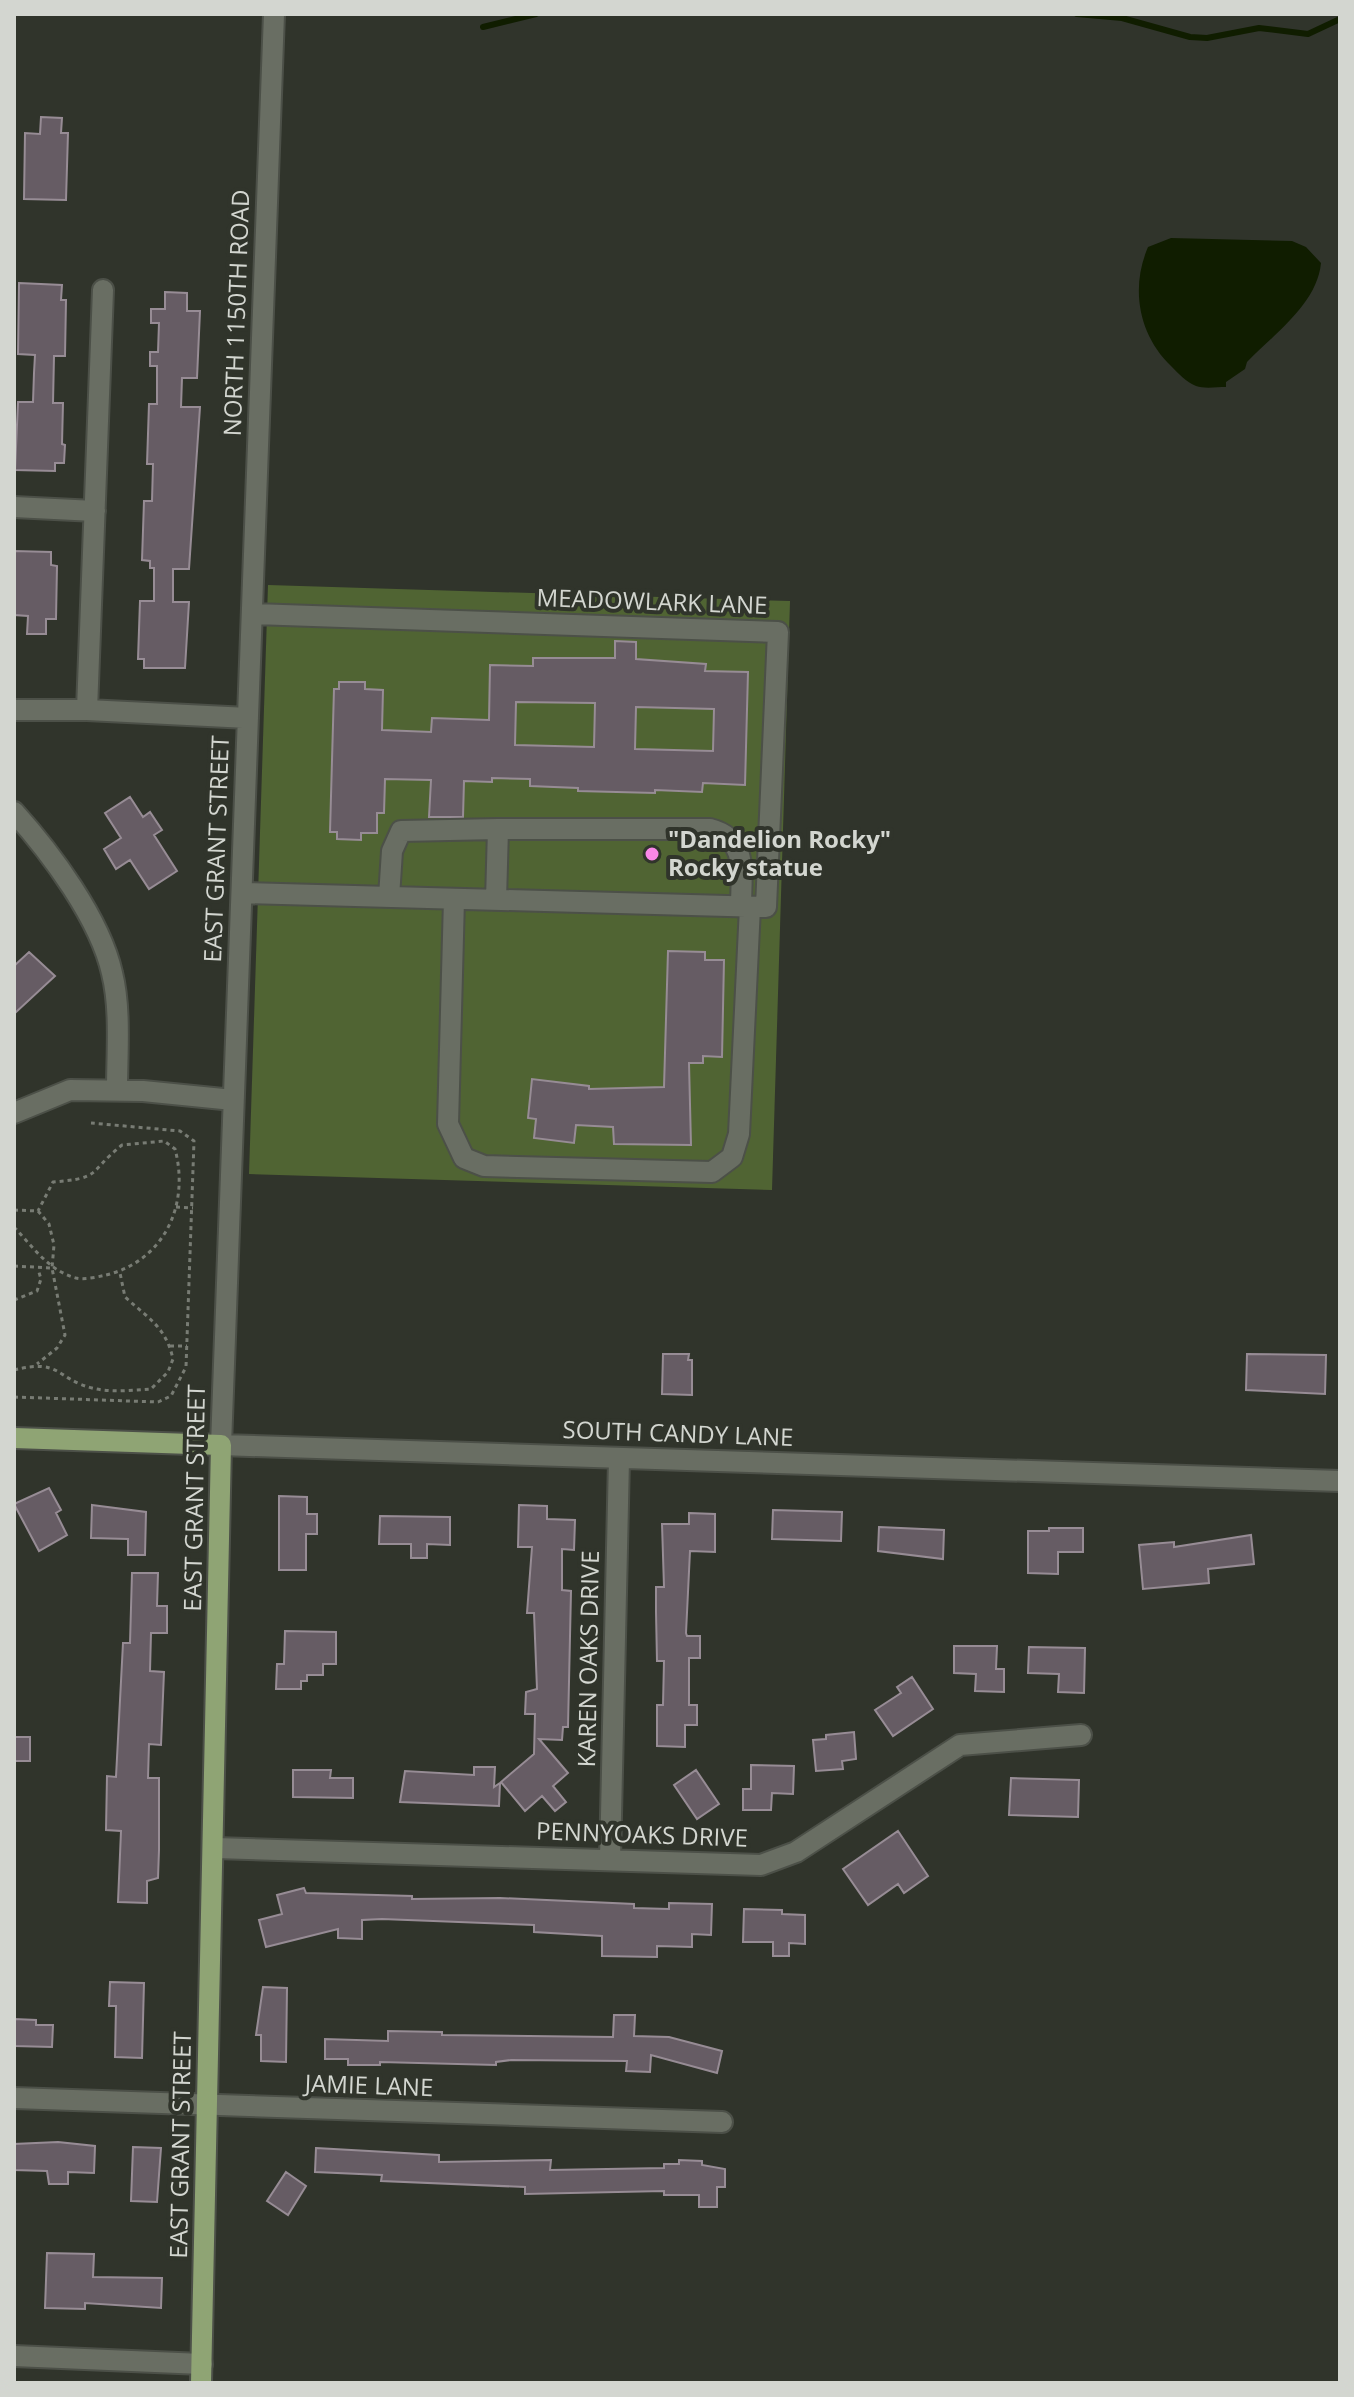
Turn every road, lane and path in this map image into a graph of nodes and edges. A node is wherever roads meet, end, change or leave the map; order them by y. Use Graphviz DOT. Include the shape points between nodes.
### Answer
graph roads {
  1 [pos="274,14"];
  2 [pos="103,290"];
  3 [pos="14,507"];
  4 [pos="95,511"];
  5 [pos="253,614"];
  6 [pos="14,710"];
  7 [pos="87,710"];
  8 [pos="248,718"];
  9 [pos="14,812"];
  10 [pos="498,829"];
  11 [pos="242,893"];
  12 [pos="389,897"];
  13 [pos="454,899"];
  14 [pos="496,900"];
  15 [pos="745,907"];
  16 [pos="117,1090"];
  17 [pos="233,1100"];
  18 [pos="14,1113"];
  19 [pos="91,1123"];
  20 [pos="176,1207"];
  21 [pos="193,1208"];
  22 [pos="14,1210"];
  23 [pos="38,1211"];
  24 [pos="14,1227"];
  25 [pos="14,1266"];
  26 [pos="52,1268"];
  27 [pos="38,1269"];
  28 [pos="120,1271"];
  29 [pos="14,1300"];
  30 [pos="170,1346"];
  31 [pos="187,1346"];
  32 [pos="35,1365"];
  33 [pos="14,1370"];
  34 [pos="109,1390"];
  35 [pos="14,1397"];
  36 [pos="108,1400"];
  37 [pos="14,1438"];
  38 [pos="221,1445"];
  39 [pos="619,1459"];
  40 [pos="1340,1481"];
  41 [pos="1081,1735"];
  42 [pos="215,1848"];
  43 [pos="610,1860"];
  44 [pos="14,2098"];
  45 [pos="208,2107"];
  46 [pos="722,2122"];
  47 [pos="14,2356"];
  48 [pos="201,2373"];
  1 -- 5 [label="street, NORTH 1150TH ROAD"];
  2 -- 4 [label="street"];
  3 -- 4 [label="street"];
  4 -- 7 [label="street"];
  5 -- 8 [label="street, EAST GRANT STREET"];
  5 -- 15 [label="street, MEADOWLARK LANE" via="778,632 766,907"];
  6 -- 7 [label="street"];
  7 -- 8 [label="street"];
  8 -- 11 [label="street, EAST GRANT STREET"];
  9 -- 16 [label="street" via="68,882 112,973"];
  10 -- 12 [label="street" via="401,831 392,851"];
  10 -- 14 [label="street"];
  10 -- 15 [label="street" via="720,832 738,846"];
  11 -- 12 [label="street"];
  11 -- 17 [label="street, EAST GRANT STREET"];
  12 -- 13 [label="street"];
  13 -- 14 [label="street"];
  13 -- 15 [label="street" via="448,1124 464,1158 484,1166 712,1172 732,1157 739,1134"];
  14 -- 15 [label="street"];
  16 -- 17 [label="street"];
  16 -- 18 [label="street" via="70,1090"];
  17 -- 38 [label="street, EAST GRANT STREET"];
  19 -- 21 [label="path" via="189,1134 196,1149"];
  20 -- 21 [label="path"];
  20 -- 23 [label="path" via="180,1184 175,1149 151,1140 122,1145 82,1181 53,1182"];
  20 -- 28 [label="path" via="162,1242"];
  21 -- 31 [label="path"];
  22 -- 23 [label="path"];
  23 -- 26 [label="path" via="52,1234"];
  24 -- 26 [label="path"];
  25 -- 27 [label="path"];
  26 -- 27 [label="path"];
  26 -- 28 [label="path" via="79,1279"];
  26 -- 32 [label="path" via="65,1335 48,1358"];
  27 -- 29 [label="path" via="37,1291"];
  28 -- 30 [label="path" via="125,1297 152,1317"];
  30 -- 31 [label="path"];
  30 -- 34 [label="path" via="168,1372 151,1389"];
  31 -- 36 [label="path" via="186,1367 171,1396 158,1402"];
  32 -- 33 [label="path"];
  32 -- 34 [label="path" via="56,1369 90,1388"];
  34 -- 36 [label="path"];
  35 -- 36 [label="path"];
  37 -- 38 [label="main road, SOUTH CANDY LANE"];
  38 -- 39 [label="street, SOUTH CANDY LANE"];
  38 -- 42 [label="main road, EAST GRANT STREET"];
  39 -- 40 [label="street, SOUTH CANDY LANE"];
  39 -- 43 [label="street, KAREN OAKS DRIVE"];
  41 -- 43 [label="street, PENNYOAKS DRIVE" via="960,1745 796,1852 761,1865"];
  42 -- 43 [label="street, PENNYOAKS DRIVE"];
  42 -- 45 [label="main road, EAST GRANT STREET"];
  44 -- 45 [label="street, JAMIE LANE"];
  45 -- 46 [label="street, JAMIE LANE"];
  45 -- 48 [label="main road, EAST GRANT STREET"];
  47 -- 48 [label="street"];
}
